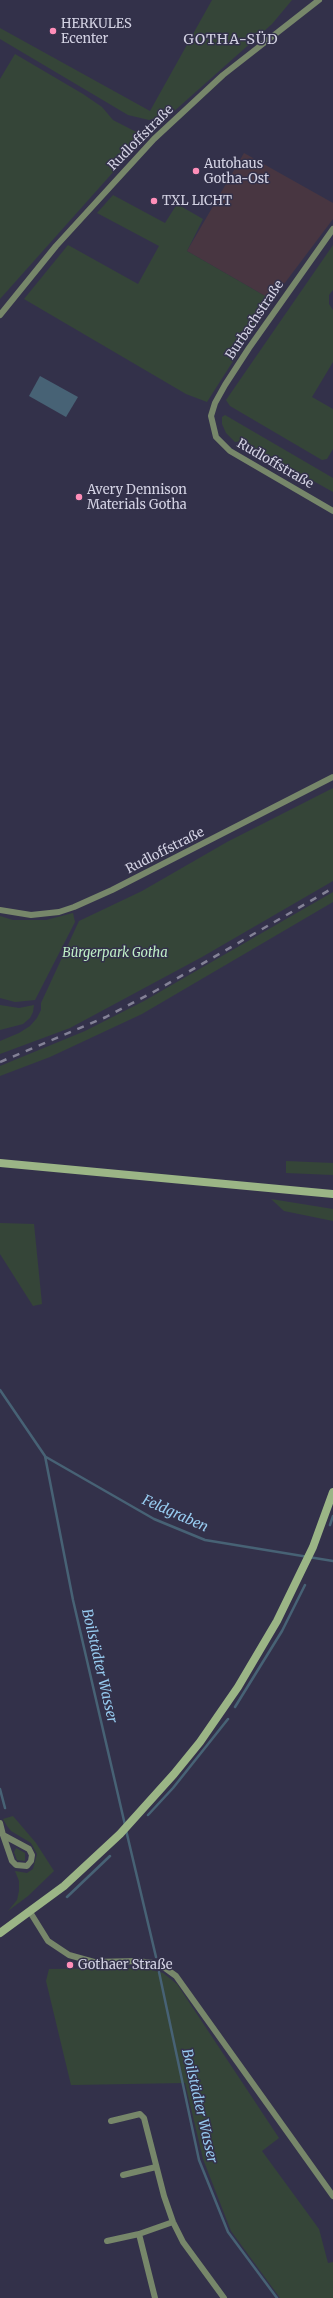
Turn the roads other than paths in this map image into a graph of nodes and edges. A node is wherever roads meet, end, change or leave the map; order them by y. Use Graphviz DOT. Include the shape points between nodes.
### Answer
graph roads {
  1 [pos="319,0"];
  2 [pos="333,229"];
  3 [pos="0,315"];
  4 [pos="213,430"];
  5 [pos="333,510"];
  6 [pos="333,778"];
  7 [pos="0,910"];
  8 [pos="0,1163"];
  9 [pos="333,1194"];
  10 [pos="333,1492"];
  11 [pos="0,1823"];
  12 [pos="3,1835"];
  13 [pos="30,1912"];
  14 [pos="0,1933"];
  15 [pos="111,2121"];
  16 [pos="156,2167"];
  17 [pos="123,2175"];
  18 [pos="333,2196"];
  19 [pos="173,2222"];
  20 [pos="139,2234"];
  21 [pos="107,2240"];
  22 [pos="155,2298"];
  23 [pos="224,2298"];
  1 -- 3 [label="street, Rudloffstraße" via="223,75 154,139 110,184"];
  2 -- 4 [label="street, Burbachstraße" via="272,313 225,385 213,409"];
  4 -- 5 [label="street, Rudloffstraße" via="216,437 230,451"];
  6 -- 7 [label="street, Rudloffstraße" via="74,907 59,912 31,915"];
  8 -- 9 [label="main road"];
  10 -- 13 [label="main road" via="302,1570 265,1643 235,1693 178,1769 120,1834 64,1886"];
  11 -- 12 [label="street"];
  12 -- 12 [label="street" via="29,1849 32,1855 27,1866 16,1865 12,1861"];
  13 -- 14 [label="main road"];
  13 -- 18 [label="street" via="48,1941 69,1955 94,1962 153,1963 176,1976"];
  15 -- 16 [label="street" via="140,2114 144,2118"];
  16 -- 17 [label="street"];
  16 -- 19 [label="street"];
  19 -- 20 [label="street"];
  19 -- 23 [label="street" via="184,2242"];
  20 -- 21 [label="street"];
  20 -- 22 [label="street"];
}
